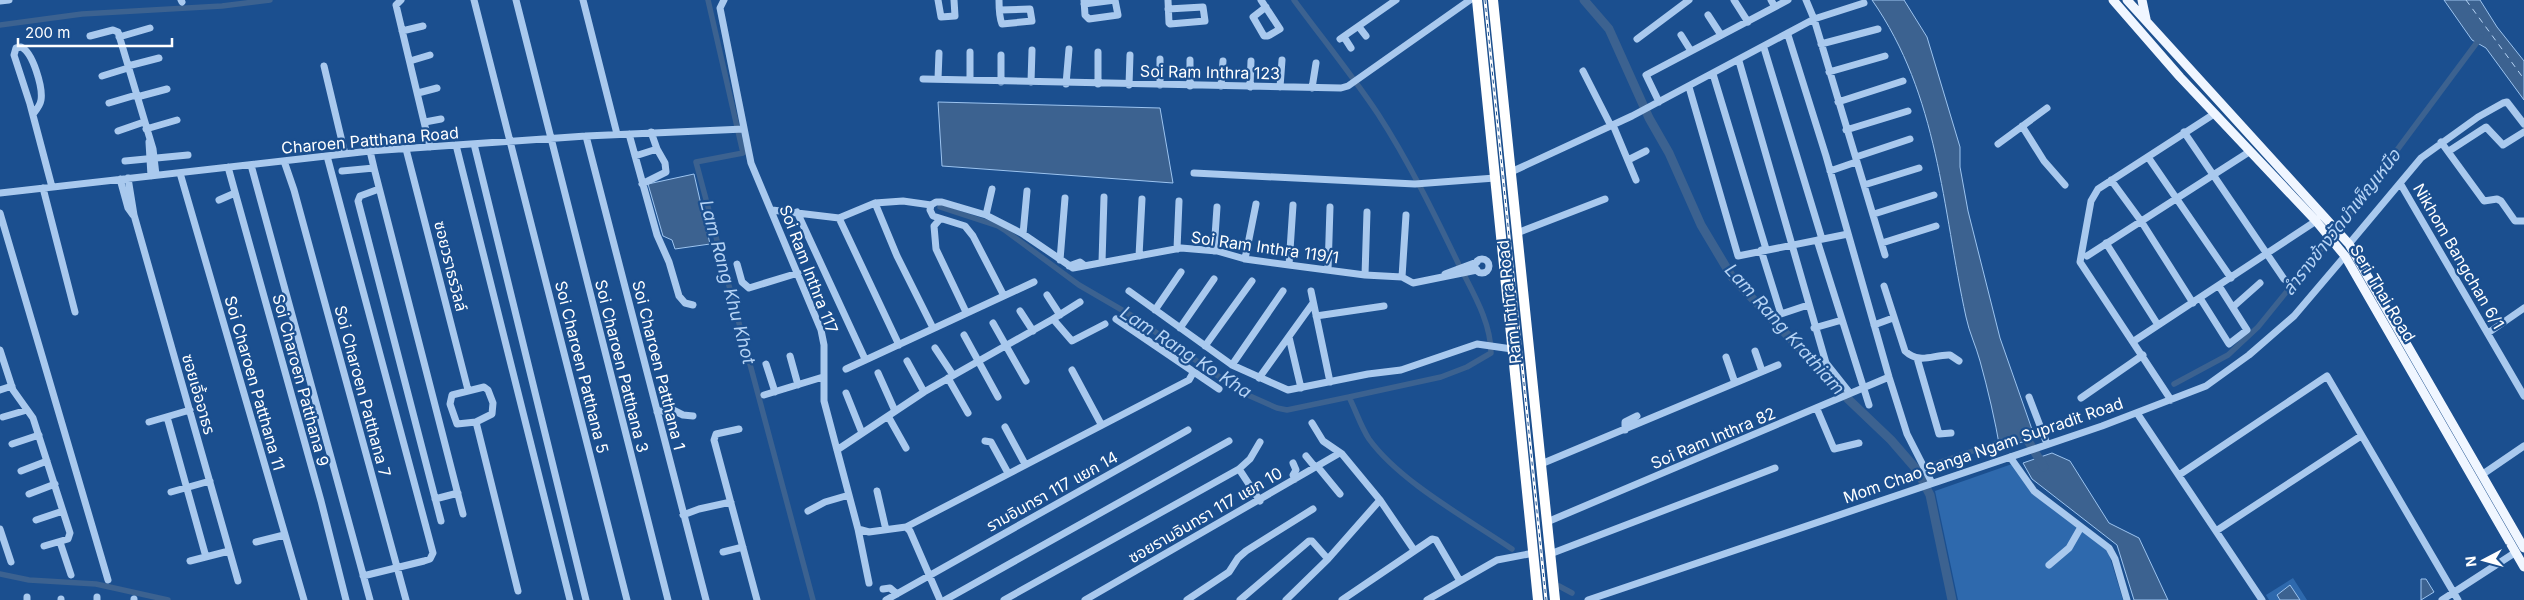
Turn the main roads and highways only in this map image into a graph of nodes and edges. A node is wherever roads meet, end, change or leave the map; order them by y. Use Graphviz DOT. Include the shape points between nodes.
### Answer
graph roads {
  1 [pos="1477,0"];
  2 [pos="1493,0"];
  3 [pos="2142,0"];
  4 [pos="2121,2"];
  5 [pos="2148,24"];
  6 [pos="2521,549"];
  7 [pos="2524,566"];
  8 [pos="1538,600"];
  9 [pos="1555,600"];
  1 -- 8 [label="highway, Ram Inthra Road"];
  2 -- 9 [label="highway, Ram Inthra Road"];
  3 -- 5 [label="main road"];
  4 -- 5 [label="main road, Seri Thai Road"];
  4 -- 6 [label="main road, Seri Thai Road" via="2214,114 2345,256"];
  5 -- 6 [label="main road, Seri Thai Road" via="2349,244 2483,474"];
  6 -- 7 [label="main road, Seri Thai Road"];
}
